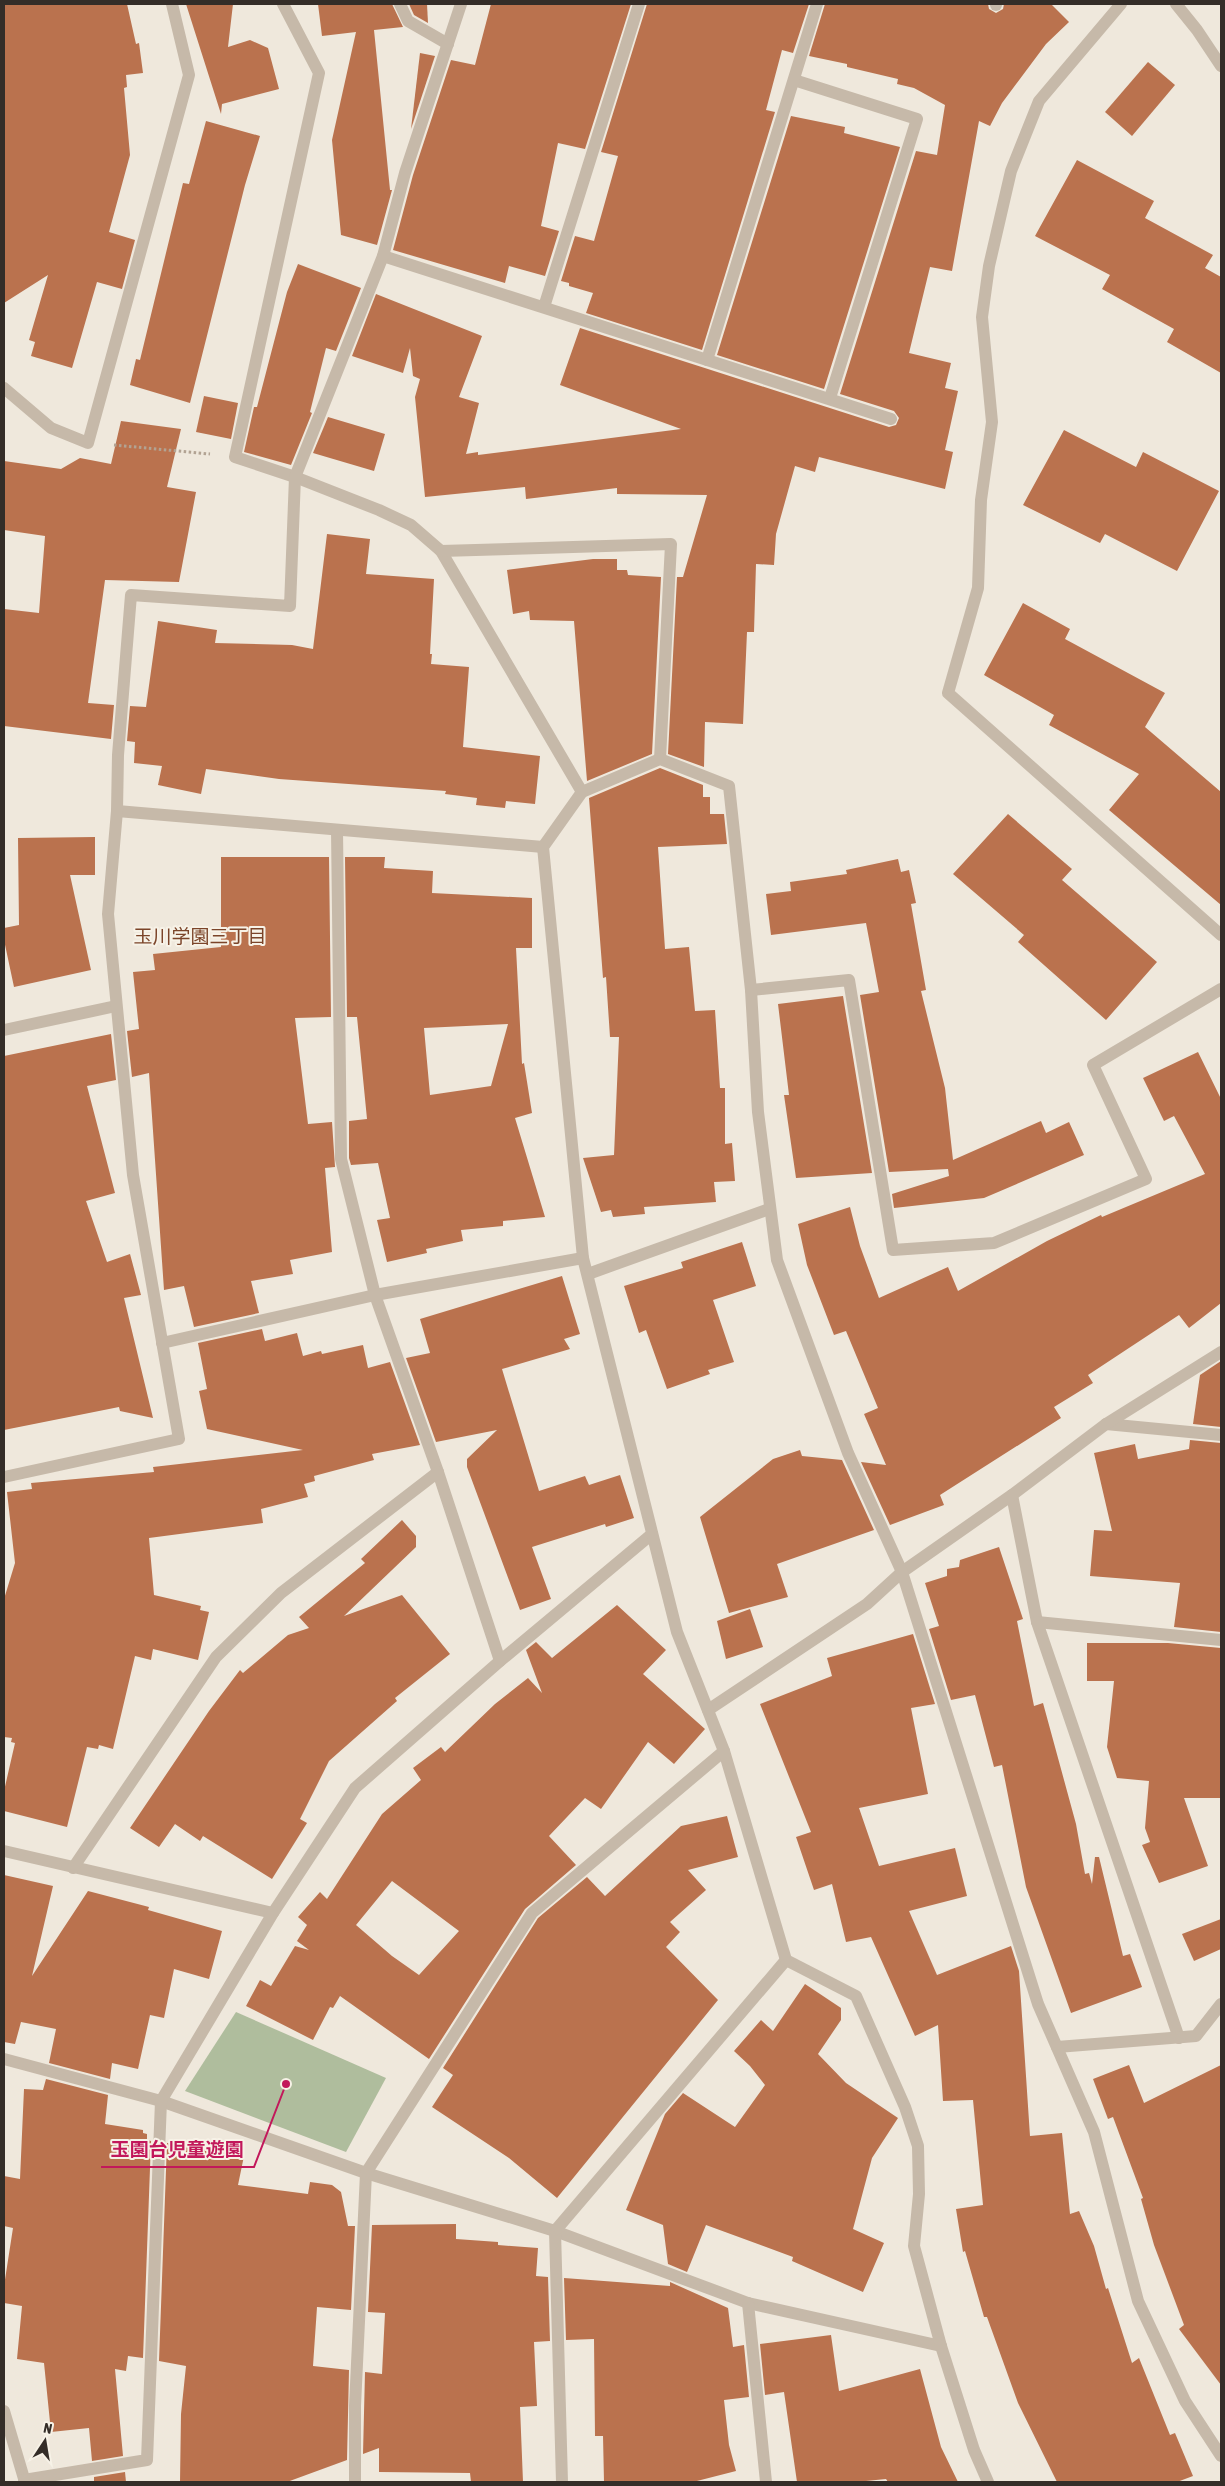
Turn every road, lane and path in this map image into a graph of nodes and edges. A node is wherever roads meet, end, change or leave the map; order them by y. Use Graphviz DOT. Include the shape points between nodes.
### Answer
graph roads {
  1 [pos="172,4"];
  2 [pos="283,4"];
  3 [pos="400,4"];
  4 [pos="461,4"];
  5 [pos="638,4"];
  6 [pos="817,4"];
  7 [pos="1121,4"];
  8 [pos="1176,4"];
  9 [pos="448,44"];
  10 [pos="1221,66"];
  11 [pos="794,80"];
  12 [pos="383,256"];
  13 [pos="544,307"];
  14 [pos="707,360"];
  15 [pos="4,388"];
  16 [pos="830,398"];
  17 [pos="891,419"];
  18 [pos="88,443"];
  19 [pos="235,457"];
  20 [pos="295,476"];
  21 [pos="441,551"];
  22 [pos="660,759"];
  23 [pos="582,792"];
  24 [pos="117,811"];
  25 [pos="337,830"];
  26 [pos="543,847"];
  27 [pos="1221,934"];
  28 [pos="1221,989"];
  29 [pos="751,990"];
  30 [pos="116,1006"];
  31 [pos="4,1030"];
  32 [pos="769,1209"];
  33 [pos="583,1258"];
  34 [pos="588,1274"];
  35 [pos="374,1295"];
  36 [pos="162,1343"];
  37 [pos="1221,1352"];
  38 [pos="1106,1424"];
  39 [pos="1221,1435"];
  40 [pos="438,1472"];
  41 [pos="4,1477"];
  42 [pos="1012,1495"];
  43 [pos="652,1534"];
  44 [pos="902,1572"];
  45 [pos="1037,1622"];
  46 [pos="1221,1640"];
  47 [pos="500,1661"];
  48 [pos="708,1710"];
  49 [pos="724,1751"];
  50 [pos="4,1851"];
  51 [pos="73,1868"];
  52 [pos="272,1913"];
  53 [pos="786,1960"];
  54 [pos="1221,2004"];
  55 [pos="1179,2038"];
  56 [pos="1057,2047"];
  57 [pos="4,2059"];
  58 [pos="161,2100"];
  59 [pos="366,2173"];
  60 [pos="555,2231"];
  61 [pos="748,2303"];
  62 [pos="940,2346"];
  63 [pos="4,2411"];
  64 [pos="1221,2456"];
  65 [pos="24,2481"];
  66 [pos="355,2482"];
  67 [pos="562,2482"];
  68 [pos="766,2482"];
  69 [pos="988,2482"];
  1 -- 18 [label="street" via="189,74"];
  2 -- 19 [label="street" via="319,73"];
  3 -- 9 [label="street" via="408,21"];
  4 -- 9 [label="street"];
  5 -- 13 [label="street"];
  6 -- 11 [label="street"];
  7 -- 27 [label="street" via="1039,102 1011,171 988,266 982,317 992,422 981,500 978,588 948,693"];
  8 -- 10 [label="street"];
  9 -- 12 [label="street" via="405,173"];
  11 -- 14 [label="street"];
  11 -- 16 [label="street" via="917,119"];
  12 -- 13 [label="street"];
  12 -- 20 [label="street"];
  13 -- 14 [label="street"];
  14 -- 16 [label="street"];
  15 -- 18 [label="street" via="51,428"];
  16 -- 17 [label="street"];
  18 -- 19 [label="path"];
  19 -- 20 [label="street"];
  20 -- 21 [label="street" via="411,525"];
  20 -- 24 [label="street" via="290,606 131,595 118,755"];
  21 -- 22 [label="street" via="671,544"];
  21 -- 23 [label="street"];
  22 -- 23 [label="street"];
  22 -- 29 [label="street" via="729,786"];
  23 -- 26 [label="street"];
  24 -- 25 [label="street"];
  24 -- 30 [label="street" via="108,914"];
  25 -- 26 [label="street"];
  25 -- 35 [label="street" via="341,1158"];
  26 -- 33 [label="street"];
  28 -- 29 [label="street" via="1093,1065 1146,1179 994,1243 893,1250 849,980"];
  29 -- 32 [label="street" via="758,1112"];
  30 -- 31 [label="street"];
  30 -- 36 [label="street" via="133,1175"];
  32 -- 34 [label="street"];
  32 -- 44 [label="street" via="777,1260 848,1453"];
  33 -- 34 [label="street"];
  33 -- 35 [label="street"];
  34 -- 43 [label="street"];
  35 -- 36 [label="street"];
  35 -- 40 [label="street"];
  36 -- 41 [label="street" via="179,1439"];
  37 -- 38 [label="street"];
  38 -- 39 [label="street"];
  38 -- 42 [label="street"];
  40 -- 47 [label="street"];
  40 -- 51 [label="street" via="281,1593 216,1657"];
  42 -- 44 [label="street"];
  42 -- 45 [label="street"];
  43 -- 47 [label="street"];
  43 -- 48 [label="street" via="677,1632"];
  44 -- 48 [label="street" via="867,1604"];
  44 -- 56 [label="street" via="1038,2004"];
  45 -- 46 [label="street"];
  45 -- 55 [label="street"];
  47 -- 52 [label="street" via="355,1788"];
  48 -- 49 [label="street"];
  49 -- 53 [label="street"];
  49 -- 59 [label="street" via="532,1913"];
  50 -- 51 [label="street"];
  51 -- 52 [label="street"];
  52 -- 58 [label="street"];
  53 -- 60 [label="street"];
  53 -- 62 [label="street" via="856,1996 898,2092 918,2146 919,2194 914,2246"];
  54 -- 55 [label="street" via="1196,2036"];
  55 -- 56 [label="street"];
  56 -- 64 [label="street" via="1094,2132 1138,2300 1185,2401"];
  57 -- 58 [label="street"];
  58 -- 59 [label="street"];
  58 -- 65 [label="street" via="147,2460"];
  59 -- 60 [label="street"];
  59 -- 66 [label="street" via="355,2406"];
  60 -- 61 [label="street"];
  60 -- 67 [label="street"];
  61 -- 62 [label="street"];
  61 -- 68 [label="street"];
  62 -- 69 [label="street" via="974,2450"];
  63 -- 65 [label="street"];
}
